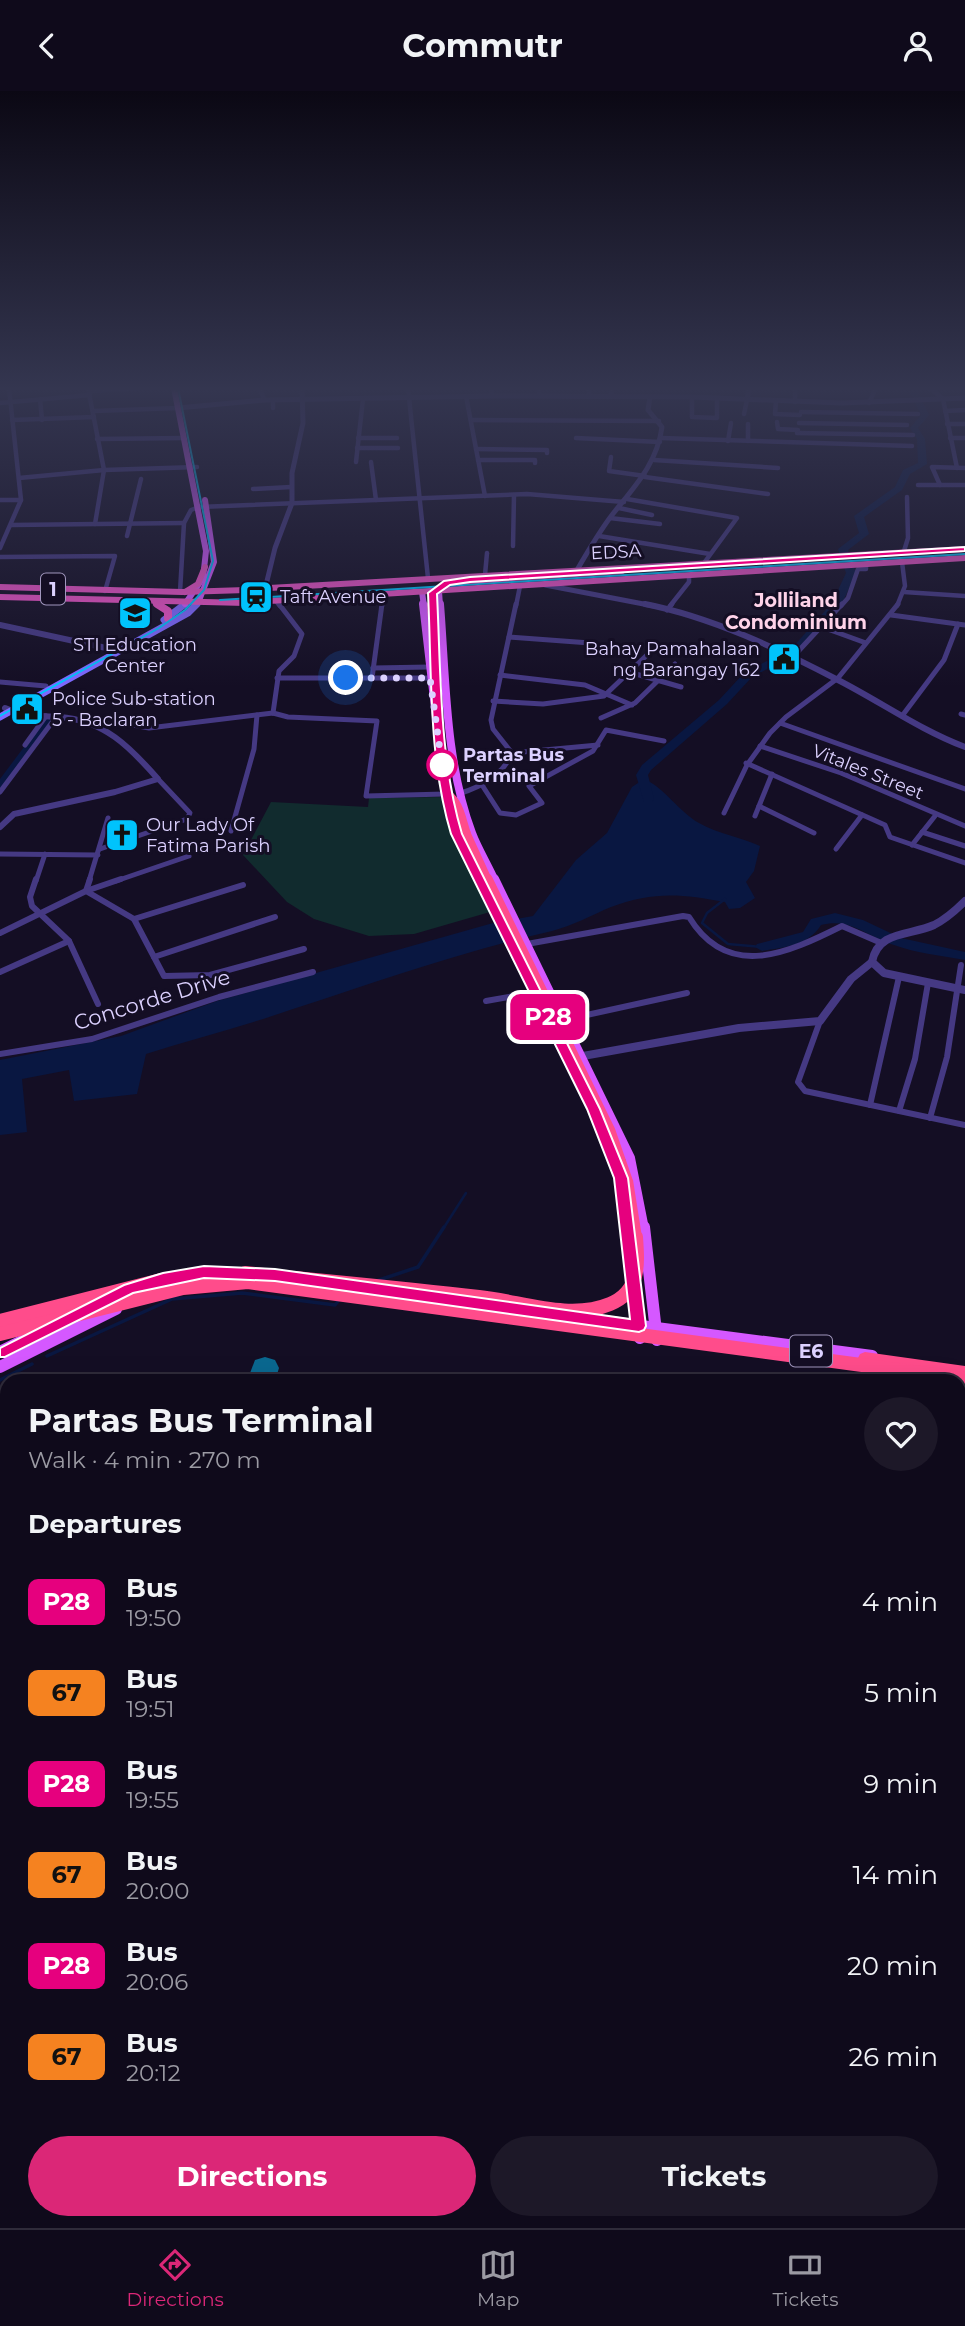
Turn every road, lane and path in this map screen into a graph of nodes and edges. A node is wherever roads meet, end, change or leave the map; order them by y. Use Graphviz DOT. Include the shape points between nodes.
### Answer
graph roads {
  1 [pos="292,487"];
  2 [pos="20,488"];
  3 [pos="101,488"];
  4 [pos="139,488"];
  5 [pos="198,488"];
  6 [pos="278,488"];
  7 [pos="374,488"];
  8 [pos="419,488"];
  9 [pos="483,488"];
  10 [pos="636,488"];
  11 [pos="723,488"];
  12 [pos="253,489"];
  13 [pos="768,494"];
  14 [pos="513,495"];
  15 [pos="485,496"];
  16 [pos="907,497"];
  17 [pos="420,499"];
  18 [pos="21,500"];
  19 [pos="376,500"];
  20 [pos="0,501"];
  21 [pos="625,501"];
  22 [pos="292,503"];
  23 [pos="202,506"];
  24 [pos="619,508"];
  25 [pos="652,515"];
  26 [pos="610,518"];
  27 [pos="184,523"];
  28 [pos="95,524"];
  29 [pos="130,524"];
  30 [pos="660,524"];
  31 [pos="11,525"];
  32 [pos="127,536"];
  33 [pos="599,536"];
  34 [pos="513,545"];
  35 [pos="0,548"];
  36 [pos="965,549"];
  37 [pos="904,551"];
  38 [pos="924,551"];
  39 [pos="487,553"];
  40 [pos="710,554"];
  41 [pos="0,557"];
  42 [pos="965,558"];
  43 [pos="861,560"];
  44 [pos="902,562"];
  45 [pos="704,563"];
  46 [pos="205,567"];
  47 [pos="576,570"];
  48 [pos="485,575"];
  49 [pos="689,575"];
  50 [pos="428,579"];
  51 [pos="211,582"];
  52 [pos="543,585"];
  53 [pos="520,586"];
  54 [pos="0,587"];
  55 [pos="267,587"];
  56 [pos="105,591"];
  57 [pos="439,591"];
  58 [pos="181,592"];
  59 [pos="196,592"];
  60 [pos="205,592"];
  61 [pos="422,592"];
  62 [pos="904,592"];
  63 [pos="382,594"];
  64 [pos="965,596"];
  65 [pos="0,597"];
  66 [pos="273,601"];
  67 [pos="150,603"];
  68 [pos="246,603"];
  69 [pos="186,604"];
  70 [pos="197,604"];
  71 [pos="424,606"];
  72 [pos="440,606"];
  73 [pos="667,610"];
  74 [pos="891,615"];
  75 [pos="168,618"];
  76 [pos="958,624"];
  77 [pos="0,625"];
  78 [pos="965,625"];
  79 [pos="822,627"];
  80 [pos="509,637"];
  81 [pos="590,643"];
  82 [pos="866,643"];
  83 [pos="117,650"];
  84 [pos="647,655"];
  85 [pos="790,657"];
  86 [pos="675,664"];
  87 [pos="429,667"];
  88 [pos="373,668"];
  89 [pos="629,672"];
  90 [pos="500,675"];
  91 [pos="277,678"];
  92 [pos="372,678"];
  93 [pos="430,678"];
  94 [pos="837,680"];
  95 [pos="658,681"];
  96 [pos="0,682"];
  97 [pos="46,687"];
  98 [pos="681,687"];
  99 [pos="610,690"];
  100 [pos="31,697"];
  101 [pos="494,701"];
  102 [pos="632,705"];
  103 [pos="5,710"];
  104 [pos="273,713"];
  105 [pos="46,716"];
  106 [pos="257,716"];
  107 [pos="902,716"];
  108 [pos="0,717"];
  109 [pos="56,717"];
  110 [pos="601,717"];
  111 [pos="780,723"];
  112 [pos="103,726"];
  113 [pos="440,736"];
  114 [pos="664,741"];
  115 [pos="25,745"];
  116 [pos="598,745"];
  117 [pos="760,746"];
  118 [pos="965,747"];
  119 [pos="512,753"];
  120 [pos="746,763"];
  121 [pos="772,774"];
  122 [pos="158,779"];
  123 [pos="482,785"];
  124 [pos="965,789"];
  125 [pos="0,792"];
  126 [pos="445,792"];
  127 [pos="461,793"];
  128 [pos="759,806"];
  129 [pos="724,813"];
  130 [pos="862,815"];
  131 [pos="755,816"];
  132 [pos="935,816"];
  133 [pos="108,818"];
  134 [pos="965,826"];
  135 [pos="0,827"];
  136 [pos="231,831"];
  137 [pos="922,832"];
  138 [pos="814,833"];
  139 [pos="912,845"];
  140 [pos="965,846"];
  141 [pos="836,849"];
  142 [pos="99,852"];
  143 [pos="0,854"];
  144 [pos="45,854"];
  145 [pos="189,856"];
  146 [pos="965,863"];
  147 [pos="243,885"];
  148 [pos="86,891"];
  149 [pos="965,901"];
  150 [pos="39,913"];
  151 [pos="275,917"];
  152 [pos="134,919"];
  153 [pos="517,926"];
  154 [pos="505,929"];
  155 [pos="0,933"];
  156 [pos="69,941"];
  157 [pos="526,942"];
  158 [pos="880,942"];
  159 [pos="304,949"];
  160 [pos="154,957"];
  161 [pos="872,961"];
  162 [pos="961,965"];
  163 [pos="0,972"];
  164 [pos="313,972"];
  165 [pos="899,977"];
  166 [pos="928,983"];
  167 [pos="962,989"];
  168 [pos="536,992"];
  169 [pos="687,993"];
  170 [pos="486,1002"];
  171 [pos="98,1005"];
  172 [pos="564,1020"];
  173 [pos="820,1021"];
  174 [pos="0,1055"];
  175 [pos="583,1056"];
  176 [pos="870,1105"];
  177 [pos="607,1106"];
  178 [pos="594,1109"];
  179 [pos="899,1111"];
  180 [pos="965,1116"];
  181 [pos="930,1118"];
  182 [pos="964,1125"];
  183 [pos="245,1273"];
  184 [pos="335,1295"];
  185 [pos="0,1321"];
  186 [pos="639,1332"];
  187 [pos="0,1334"];
  188 [pos="657,1334"];
  189 [pos="0,1353"];
  190 [pos="0,1367"];
  191 [pos="965,1369"];
  192 [pos="921,1374"];
  193 [pos="925,1374"];
  1 -- 22 [label="street"];
  2 -- 18 [label="street"];
  3 -- 28 [label="street"];
  4 -- 29 [label="street"];
  5 -- 23 [label="main road"];
  6 -- 12 [label="street"];
  7 -- 19 [label="street"];
  8 -- 17 [label="street"];
  9 -- 15 [label="street"];
  10 -- 21 [label="street"];
  11 -- 13 [label="street"];
  14 -- 15 [label="street"];
  14 -- 21 [label="street"];
  14 -- 34 [label="street"];
  15 -- 17 [label="street"];
  16 -- 37 [label="street"];
  17 -- 19 [label="street"];
  17 -- 50 [label="street"];
  18 -- 20 [label="street"];
  18 -- 31 [label="street"];
  19 -- 22 [label="street"];
  21 -- 24 [label="street"];
  21 -- 40 [label="street" via="737,518"];
  22 -- 23 [label="street"];
  22 -- 55 [label="street"];
  23 -- 27 [label="street" via="191,510"];
  23 -- 46 [label="main road"];
  23 -- 51 [label="main road" via="215,550"];
  24 -- 25 [label="street"];
  24 -- 26 [label="street"];
  26 -- 30 [label="street"];
  26 -- 33 [label="street"];
  27 -- 29 [label="street"];
  27 -- 58 [label="street"];
  28 -- 29 [label="street"];
  28 -- 31 [label="street"];
  29 -- 32 [label="street"];
  31 -- 35 [label="street"];
  33 -- 40 [label="street"];
  33 -- 47 [label="street"];
  36 -- 38 [label="highway, EDSA"];
  37 -- 38 [label="highway, EDSA"];
  37 -- 43 [label="highway, EDSA"];
  38 -- 43 [label="highway"];
  39 -- 48 [label="street"];
  40 -- 45 [label="street"];
  41 -- 56 [label="street" via="115,556"];
  42 -- 44 [label="highway, EDSA"];
  43 -- 44 [label="highway, EDSA"];
  43 -- 45 [label="highway, EDSA" via="835,555"];
  43 -- 49 [label="highway, EDSA" via="844,566"];
  43 -- 79 [label="street" via="866,569 858,569 848,598"];
  43 -- 113 [label="highway, bridge" via="447,583 433,592 431,601"];
  44 -- 62 [label="street"];
  45 -- 47 [label="highway, EDSA"];
  46 -- 58 [label="highway" via="196,586"];
  46 -- 59 [label="main road"];
  47 -- 48 [label="highway, EDSA"];
  48 -- 50 [label="highway, EDSA"];
  49 -- 52 [label="highway, EDSA"];
  49 -- 73 [label="street" via="689,582"];
  50 -- 55 [label="highway, EDSA"];
  51 -- 60 [label="main road"];
  51 -- 60 [label="highway, 1" via="246,590"];
  52 -- 53 [label="highway, EDSA"];
  52 -- 73 [label="street"];
  53 -- 57 [label="highway, EDSA"];
  53 -- 80 [label="street"];
  54 -- 56 [label="highway, 1"];
  56 -- 58 [label="highway, 1"];
  57 -- 61 [label="highway, EDSA"];
  57 -- 72 [label="main road"];
  58 -- 59 [label="highway, 1"];
  59 -- 60 [label="highway, 1"];
  59 -- 69 [label="main road"];
  60 -- 70 [label="main road"];
  61 -- 63 [label="highway, EDSA"];
  61 -- 71 [label="main road"];
  62 -- 64 [label="street"];
  62 -- 74 [label="street"];
  63 -- 66 [label="highway, EDSA"];
  63 -- 88 [label="street"];
  65 -- 67 [label="highway, 1"];
  66 -- 91 [label="street" via="302,633 294,656"];
  67 -- 69 [label="highway, 1"];
  67 -- 75 [label="highway" via="165,608"];
  68 -- 70 [label="highway, 1"];
  69 -- 70 [label="highway, 1"];
  69 -- 75 [label="main road"];
  70 -- 83 [label="main road"];
  71 -- 72 [label="main road"];
  71 -- 87 [label="main road"];
  72 -- 127 [label="main road"];
  73 -- 85 [label="street" via="718,625"];
  74 -- 76 [label="street"];
  74 -- 82 [label="street"];
  75 -- 83 [label="main road"];
  76 -- 78 [label="street"];
  76 -- 107 [label="street" via="944,660"];
  77 -- 83 [label="street"];
  79 -- 82 [label="street"];
  79 -- 85 [label="street"];
  80 -- 81 [label="street"];
  80 -- 90 [label="street"];
  82 -- 94 [label="street"];
  83 -- 97 [label="main road"];
  83 -- 100 [label="main road"];
  84 -- 89 [label="street"];
  85 -- 94 [label="street"];
  86 -- 95 [label="street"];
  87 -- 88 [label="street"];
  87 -- 93 [label="main road"];
  88 -- 92 [label="street"];
  89 -- 95 [label="street"];
  89 -- 99 [label="street"];
  90 -- 99 [label="street"];
  90 -- 101 [label="street"];
  91 -- 92 [label="street"];
  91 -- 104 [label="street"];
  92 -- 93 [label="street"];
  93 -- 113 [label="main road"];
  94 -- 107 [label="street"];
  94 -- 111 [label="street"];
  95 -- 98 [label="street"];
  95 -- 102 [label="street"];
  96 -- 97 [label="street"];
  97 -- 100 [label="main road"];
  99 -- 101 [label="street" via="604,696 543,704"];
  99 -- 102 [label="street"];
  100 -- 103 [label="main road"];
  101 -- 119 [label="street" via="493,729"];
  102 -- 110 [label="street"];
  103 -- 105 [label="street"];
  103 -- 108 [label="main road"];
  104 -- 106 [label="street"];
  104 -- 126 [label="street" via="377,721 366,796"];
  105 -- 109 [label="street"];
  105 -- 115 [label="street"];
  106 -- 112 [label="street" via="149,728 117,722"];
  106 -- 136 [label="street" via="254,749"];
  107 -- 118 [label="street"];
  109 -- 112 [label="street"];
  109 -- 125 [label="street"];
  111 -- 117 [label="street"];
  111 -- 124 [label="street"];
  112 -- 122 [label="street"];
  113 -- 126 [label="main road"];
  114 -- 116 [label="street" via="608,729"];
  116 -- 119 [label="street"];
  116 -- 123 [label="street" via="529,786 542,803 535,809 500,813"];
  117 -- 120 [label="street"];
  117 -- 132 [label="street, Vitales Street" via="841,773"];
  119 -- 123 [label="street" via="505,767"];
  120 -- 121 [label="street"];
  120 -- 129 [label="street"];
  121 -- 128 [label="street"];
  121 -- 130 [label="street"];
  122 -- 135 [label="street" via="9,817"];
  122 -- 142 [label="street" via="190,813 178,824"];
  123 -- 127 [label="street"];
  126 -- 154 [label="main road" via="456,834"];
  126 -- 183 [label="highway, bridge" via="457,802 537,986 621,1158 636,1237 636,1280 611,1304 580,1312 482,1297"];
  127 -- 153 [label="main road" via="472,834"];
  128 -- 131 [label="street"];
  128 -- 138 [label="street"];
  130 -- 139 [label="street" via="885,825 890,837"];
  130 -- 141 [label="street"];
  132 -- 134 [label="street, Vitales Street"];
  132 -- 137 [label="street"];
  133 -- 142 [label="street"];
  137 -- 139 [label="street"];
  137 -- 140 [label="street"];
  139 -- 146 [label="street"];
  142 -- 144 [label="street"];
  142 -- 148 [label="street"];
  143 -- 144 [label="street"];
  144 -- 150 [label="street" via="30,897"];
  145 -- 148 [label="street"];
  147 -- 152 [label="street"];
  148 -- 150 [label="street"];
  148 -- 152 [label="street"];
  149 -- 158 [label="street" via="931,927"];
  150 -- 155 [label="street"];
  150 -- 156 [label="street"];
  151 -- 160 [label="street"];
  152 -- 160 [label="street"];
  153 -- 154 [label="main road"];
  153 -- 157 [label="main road"];
  154 -- 168 [label="main road"];
  156 -- 163 [label="street"];
  156 -- 171 [label="street"];
  157 -- 158 [label="street" via="683,916 689,917 711,946 732,953 780,952 814,942 842,926"];
  157 -- 172 [label="main road"];
  158 -- 161 [label="street"];
  159 -- 160 [label="street" via="210,975 163,976"];
  161 -- 165 [label="street" via="884,973"];
  161 -- 173 [label="street" via="851,979"];
  162 -- 167 [label="street"];
  164 -- 174 [label="street, Concorde Drive" via="92,1039"];
  165 -- 166 [label="street"];
  165 -- 176 [label="street"];
  166 -- 167 [label="street"];
  166 -- 179 [label="street" via="915,1059"];
  167 -- 181 [label="street"];
  168 -- 170 [label="street"];
  168 -- 178 [label="main road"];
  169 -- 172 [label="street"];
  172 -- 175 [label="main road"];
  173 -- 175 [label="street" via="739,1028"];
  173 -- 176 [label="street" via="799,1087"];
  175 -- 177 [label="main road"];
  176 -- 179 [label="street"];
  177 -- 178 [label="main road"];
  177 -- 188 [label="main road" via="636,1177"];
  178 -- 186 [label="main road" via="621,1178"];
  179 -- 181 [label="street"];
  180 -- 182 [label="street"];
  181 -- 182 [label="street"];
  183 -- 185 [label="highway, E6, bridge" via="184,1275"];
  183 -- 191 [label="highway, E6, bridge"];
  184 -- 190 [label="main road" via="247,1284 206,1283 168,1289 131,1301"];
  186 -- 188 [label="main road"];
  186 -- 189 [label="main road" via="250,1272 184,1274 129,1289"];
  187 -- 192 [label="highway, E6, bridge" via="183,1289 248,1283"];
  188 -- 191 [label="main road"];
  188 -- 193 [label="main road"];
}
